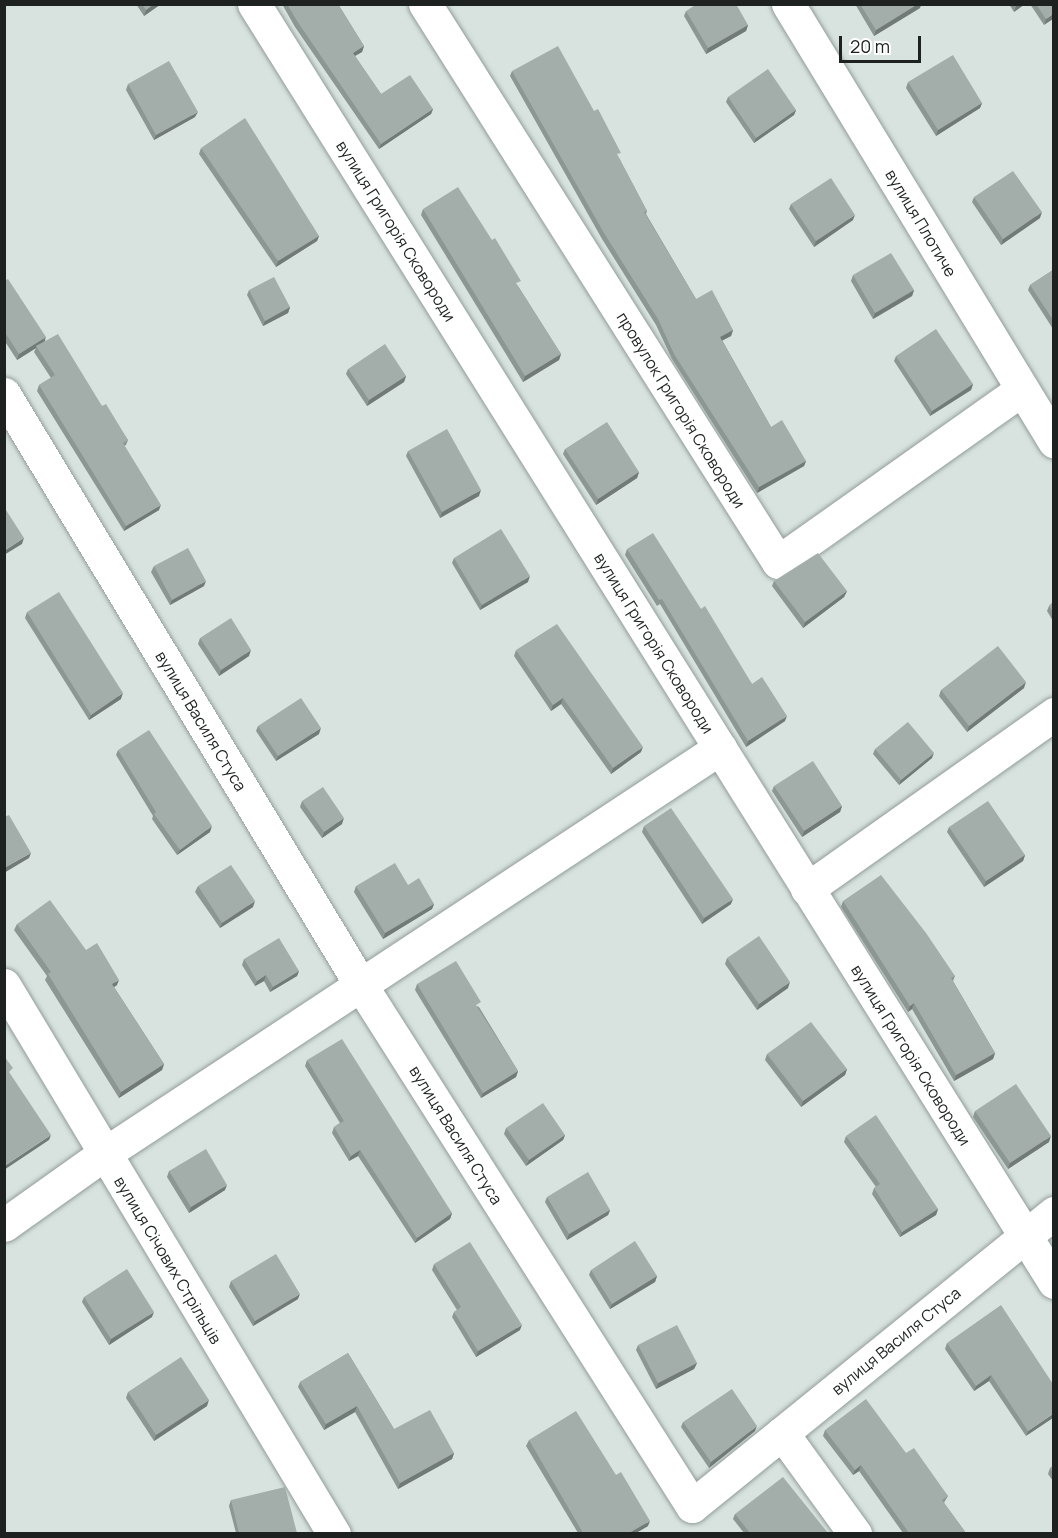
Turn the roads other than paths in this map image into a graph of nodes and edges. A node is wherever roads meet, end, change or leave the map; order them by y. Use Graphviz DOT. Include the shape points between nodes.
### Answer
graph roads {
  1 [pos="254,4"];
  2 [pos="425,4"];
  3 [pos="788,4"];
  4 [pos="1022,390"];
  5 [pos="4,394"];
  6 [pos="1053,441"];
  7 [pos="1053,714"];
  8 [pos="720,748"];
  9 [pos="807,889"];
  10 [pos="4,985"];
  11 [pos="362,987"];
  12 [pos="104,1154"];
  13 [pos="1053,1213"];
  14 [pos="4,1224"];
  15 [pos="1025,1236"];
  16 [pos="1053,1282"];
  17 [pos="782,1433"];
  18 [pos="334,1533"];
  19 [pos="855,1533"];
  1 -- 8 [label="street, вулиця Григорія Сковороди"];
  2 -- 4 [label="street, провулок Григорія Сковороди" via="778,562"];
  3 -- 4 [label="street, вулиця Плотиче"];
  4 -- 6 [label="street, вулиця Плотиче"];
  5 -- 11 [label="street, вулиця Василя Стуса"];
  7 -- 9 [label="street"];
  8 -- 9 [label="street, вулиця Григорія Сковороди"];
  8 -- 11 [label="street"];
  9 -- 15 [label="street, вулиця Григорія Сковороди"];
  10 -- 12 [label="street, вулиця Січових Стрільців"];
  11 -- 12 [label="street"];
  11 -- 17 [label="street, вулиця Василя Стуса" via="692,1506"];
  12 -- 14 [label="street"];
  12 -- 18 [label="street, вулиця Січових Стрільців"];
  13 -- 15 [label="street, вулиця Василя Стуса"];
  15 -- 16 [label="street, вулиця Григорія Сковороди"];
  15 -- 17 [label="street, вулиця Василя Стуса"];
  17 -- 19 [label="street"];
}
